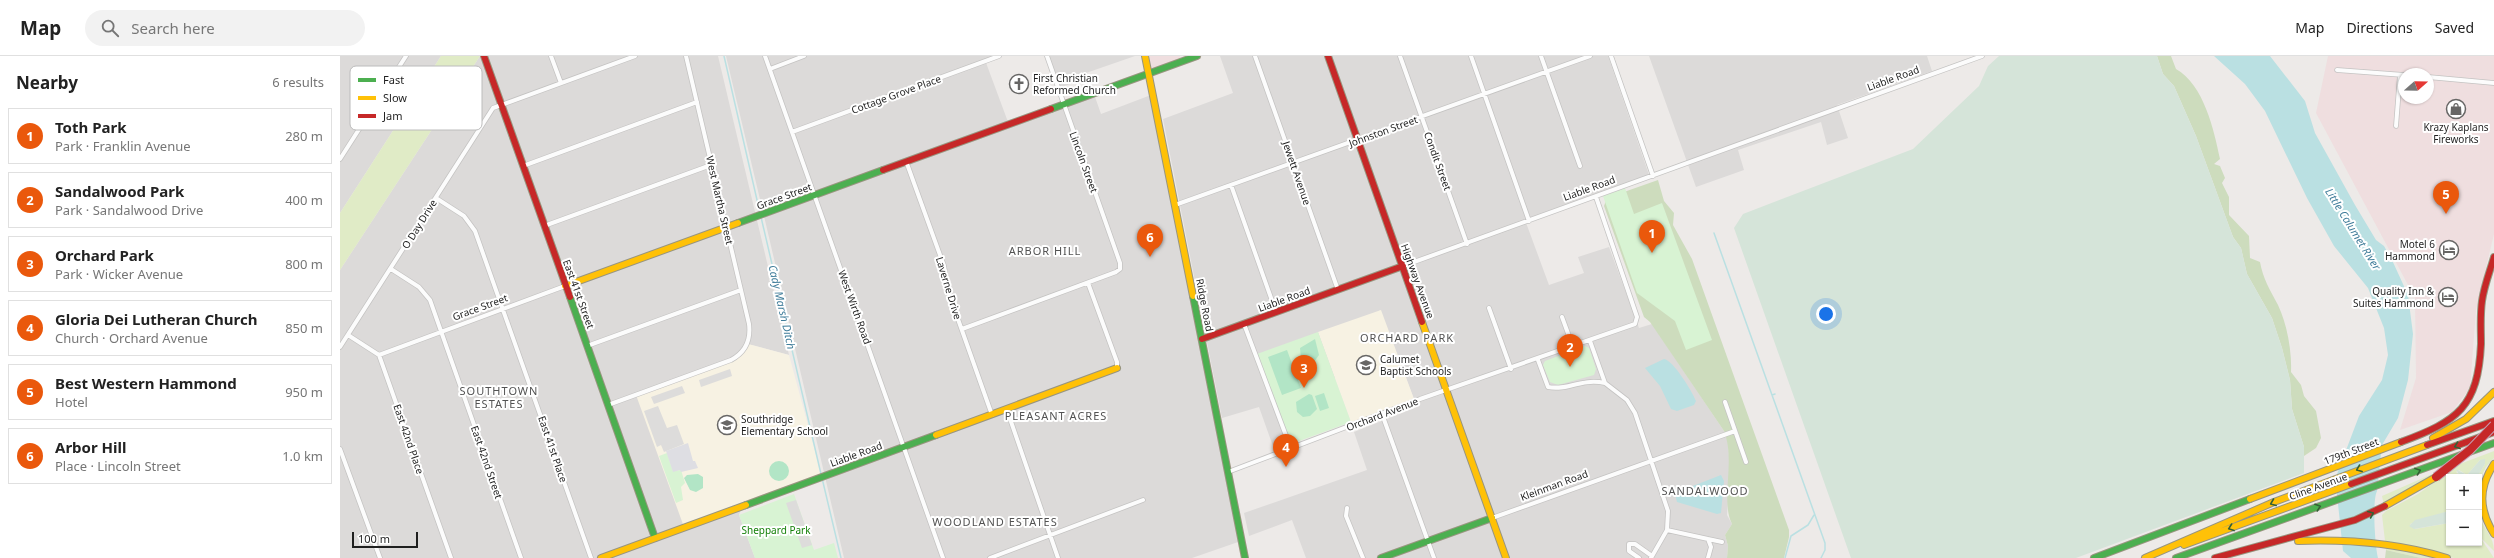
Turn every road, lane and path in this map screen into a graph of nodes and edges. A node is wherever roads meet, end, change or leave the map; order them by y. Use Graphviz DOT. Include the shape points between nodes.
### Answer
graph roads {
  1 [pos="406,56"];
  2 [pos="484,56"];
  3 [pos="552,56"];
  4 [pos="635,56"];
  5 [pos="686,56"];
  6 [pos="765,56"];
  7 [pos="804,56"];
  8 [pos="999,56"];
  9 [pos="1047,56"];
  10 [pos="1145,56"];
  11 [pos="1197,56"];
  12 [pos="1255,56"];
  13 [pos="1328,56"];
  14 [pos="1400,56"];
  15 [pos="1471,56"];
  16 [pos="1541,56"];
  17 [pos="1590,56"];
  18 [pos="1611,56"];
  19 [pos="1982,56"];
  20 [pos="400,66"];
  21 [pos="770,69"];
  22 [pos="2337,70"];
  23 [pos="1546,72"];
  24 [pos="1148,74"];
  25 [pos="2398,75"];
  26 [pos="2434,78"];
  27 [pos="561,83"];
  28 [pos="2494,83"];
  29 [pos="1484,94"];
  30 [pos="696,102"];
  31 [pos="1063,103"];
  32 [pos="2399,104"];
  33 [pos="501,105"];
  34 [pos="1422,117"];
  35 [pos="2396,126"];
  36 [pos="482,127"];
  37 [pos="359,130"];
  38 [pos="480,130"];
  39 [pos="792,132"];
  40 [pos="1358,140"];
  41 [pos="340,159"];
  42 [pos="906,161"];
  43 [pos="1294,164"];
  44 [pos="711,165"];
  45 [pos="523,166"];
  46 [pos="1580,166"];
  47 [pos="1653,176"];
  48 [pos="1231,185"];
  49 [pos="815,195"];
  50 [pos="1596,196"];
  51 [pos="436,198"];
  52 [pos="1175,206"];
  53 [pos="1529,221"];
  54 [pos="544,226"];
  55 [pos="726,228"];
  56 [pos="1467,244"];
  57 [pos="2494,257"];
  58 [pos="1403,266"];
  59 [pos="390,269"];
  60 [pos="1088,282"];
  61 [pos="565,286"];
  62 [pos="741,290"];
  63 [pos="1338,290"];
  64 [pos="1489,308"];
  65 [pos="503,309"];
  66 [pos="1276,312"];
  67 [pos="1562,317"];
  68 [pos="1244,324"];
  69 [pos="962,329"];
  70 [pos="441,332"];
  71 [pos="348,335"];
  72 [pos="1202,339"];
  73 [pos="1590,341"];
  74 [pos="587,346"];
  75 [pos="1573,347"];
  76 [pos="340,348"];
  77 [pos="379,355"];
  78 [pos="1538,360"];
  79 [pos="1117,368"];
  80 [pos="1511,369"];
  81 [pos="1605,383"];
  82 [pos="1446,390"];
  83 [pos="2494,392"];
  84 [pos="1725,402"];
  85 [pos="608,405"];
  86 [pos="1007,410"];
  87 [pos="1382,414"];
  88 [pos="992,415"];
  89 [pos="2494,421"];
  90 [pos="2494,425"];
  91 [pos="1735,431"];
  92 [pos="2494,432"];
  93 [pos="2494,443"];
  94 [pos="904,447"];
  95 [pos="340,449"];
  96 [pos="1291,449"];
  97 [pos="2400,453"];
  98 [pos="1651,460"];
  99 [pos="1746,462"];
  100 [pos="2494,464"];
  101 [pos="1228,472"];
  102 [pos="1143,500"];
  103 [pos="1347,508"];
  104 [pos="1492,518"];
  105 [pos="1666,530"];
  106 [pos="2494,534"];
  107 [pos="1050,536"];
  108 [pos="655,538"];
  109 [pos="1708,539"];
  110 [pos="1428,541"];
  111 [pos="1722,542"];
  112 [pos="2271,543"];
  113 [pos="1652,557"];
  114 [pos="380,558"];
  115 [pos="451,558"];
  116 [pos="521,558"];
  117 [pos="591,558"];
  118 [pos="601,558"];
  119 [pos="943,558"];
  120 [pos="990,558"];
  121 [pos="1058,558"];
  122 [pos="1245,558"];
  123 [pos="1364,558"];
  124 [pos="1381,558"];
  125 [pos="1434,558"];
  126 [pos="1506,558"];
  127 [pos="1639,558"];
  128 [pos="1708,558"];
  129 [pos="2094,558"];
  130 [pos="2146,558"];
  131 [pos="2176,558"];
  132 [pos="2215,558"];
  133 [pos="2447,558"];
  1 -- 20 [label="street"];
  2 -- 33 [label="main road, East 41st Street"];
  3 -- 27 [label="street"];
  4 -- 27 [label="street"];
  5 -- 30 [label="street, West Martha Street"];
  6 -- 21 [label="street, West Wirth Road"];
  7 -- 21 [label="street"];
  8 -- 39 [label="street, Cottage Grove Place"];
  9 -- 31 [label="street, Lincoln Street"];
  10 -- 24 [label="main road, Ridge Road"];
  11 -- 24 [label="main road, Grace Street"];
  12 -- 43 [label="street, Jewett Avenue"];
  13 -- 40 [label="main road, Highway Avenue"];
  14 -- 34 [label="street, Condit Street"];
  15 -- 29 [label="street"];
  16 -- 23 [label="street"];
  17 -- 23 [label="street, Johnston Street"];
  18 -- 47 [label="street"];
  19 -- 47 [label="street, Liable Road"];
  21 -- 39 [label="street, West Wirth Road"];
  22 -- 25 [label="street"];
  23 -- 29 [label="street, Johnston Street"];
  23 -- 46 [label="street"];
  24 -- 31 [label="main road, Grace Street"];
  24 -- 52 [label="main road, Ridge Road"];
  26 -- 28 [label="street"];
  27 -- 33 [label="street"];
  29 -- 34 [label="street, Johnston Street"];
  29 -- 53 [label="street"];
  30 -- 44 [label="street, West Martha Street"];
  30 -- 45 [label="street"];
  31 -- 42 [label="main road, Grace Street"];
  31 -- 60 [label="street, Lincoln Street" via="1120,263 1120,269"];
  32 -- 35 [label="street"];
  33 -- 36 [label="street, O Day Drive" via="494,108"];
  33 -- 45 [label="main road, East 41st Street"];
  34 -- 40 [label="street, Johnston Street"];
  34 -- 56 [label="street, Condit Street"];
  37 -- 41 [label="street"];
  38 -- 51 [label="street, O Day Drive"];
  39 -- 49 [label="street, West Wirth Road"];
  40 -- 43 [label="street, Johnston Street"];
  40 -- 58 [label="main road, Highway Avenue"];
  42 -- 49 [label="main road, Grace Street"];
  42 -- 69 [label="street, Laverne Drive" via="944,266 948,291"];
  43 -- 48 [label="street, Johnston Street"];
  43 -- 63 [label="street, Jewett Avenue"];
  44 -- 54 [label="street"];
  44 -- 55 [label="street, West Martha Street"];
  45 -- 54 [label="main road, East 41st Street"];
  47 -- 50 [label="street, Liable Road"];
  48 -- 52 [label="street, Johnston Street"];
  48 -- 66 [label="street"];
  49 -- 55 [label="main road, Grace Street"];
  49 -- 94 [label="street, West Wirth Road"];
  50 -- 53 [label="street, Liable Road"];
  50 -- 73 [label="street, Orchard Avenue" via="1638,322"];
  51 -- 59 [label="street, O Day Drive"];
  51 -- 65 [label="street, East 41st Place" via="470,222"];
  52 -- 72 [label="main road, Ridge Road"];
  53 -- 56 [label="street, Liable Road"];
  54 -- 61 [label="main road, East 41st Street"];
  55 -- 61 [label="main road, Grace Street"];
  55 -- 62 [label="street, West Martha Street"];
  56 -- 58 [label="street, Liable Road"];
  57 -- 129 [label="main road, 179th Street" via="2483,299 2480,373 2472,397 2462,410 2443,425"];
  58 -- 63 [label="main road, Liable Road"];
  58 -- 82 [label="main road, Highway Avenue"];
  59 -- 70 [label="street, East 42nd Street" via="425,293"];
  59 -- 71 [label="street, O Day Drive"];
  60 -- 69 [label="street"];
  60 -- 79 [label="street"];
  61 -- 65 [label="street, Grace Street"];
  61 -- 74 [label="main road, East 41st Street"];
  62 -- 74 [label="street"];
  62 -- 85 [label="street, West Martha Street" via="750,330 748,344 740,354 731,360"];
  63 -- 66 [label="main road, Liable Road"];
  64 -- 80 [label="street"];
  65 -- 70 [label="street, Grace Street"];
  65 -- 117 [label="street, East 41st Place"];
  66 -- 68 [label="main road, Liable Road"];
  67 -- 75 [label="street"];
  68 -- 72 [label="main road, Liable Road"];
  68 -- 96 [label="street"];
  69 -- 88 [label="street, Laverne Drive"];
  70 -- 77 [label="street, Grace Street"];
  70 -- 116 [label="street, East 42nd Street"];
  71 -- 76 [label="street, O Day Drive"];
  71 -- 77 [label="street"];
  72 -- 101 [label="main road, Ridge Road"];
  73 -- 75 [label="street, Orchard Avenue"];
  73 -- 81 [label="street"];
  74 -- 85 [label="main road, East 41st Street"];
  75 -- 78 [label="street, Orchard Avenue"];
  77 -- 115 [label="street, East 42nd Place"];
  78 -- 80 [label="street, Orchard Avenue"];
  78 -- 81 [label="street" via="1548,387 1558,389 1579,382 1593,381"];
  79 -- 86 [label="main road, Liable Road"];
  80 -- 82 [label="street, Orchard Avenue"];
  81 -- 98 [label="street" via="1627,400"];
  82 -- 87 [label="street, Orchard Avenue"];
  82 -- 104 [label="main road, Highway Avenue"];
  83 -- 97 [label="main road" via="2476,412 2459,425"];
  84 -- 91 [label="street"];
  85 -- 108 [label="main road, East 41st Street"];
  86 -- 88 [label="main road, Liable Road"];
  86 -- 107 [label="street"];
  87 -- 96 [label="street, Orchard Avenue"];
  87 -- 110 [label="street"];
  88 -- 94 [label="main road, Liable Road"];
  89 -- 97 [label="main road"];
  112 -- 90 [label="main road, one-way, bridge" via="2327,529 2388,506 2436,477 2470,450"];
  91 -- 98 [label="street, Kleinman Road"];
  91 -- 99 [label="street"];
  92 -- 130 [label="main road, Cline Avenue, one-way"];
  131 -- 93 [label="main road, Cline Avenue, one-way"];
  94 -- 108 [label="main road, Liable Road"];
  94 -- 119 [label="street, West Wirth Road"];
  95 -- 114 [label="street"];
  96 -- 101 [label="street, Orchard Avenue"];
  97 -- 130 [label="main road, one-way" via="2188,538"];
  98 -- 104 [label="street, Kleinman Road"];
  98 -- 105 [label="street" via="1666,504"];
  100 -- 106 [label="main road" via="2483,482 2481,497 2484,516"];
  101 -- 122 [label="main road, Ridge Road"];
  102 -- 107 [label="street"];
  103 -- 123 [label="street" via="1346,516"];
  104 -- 110 [label="main road, Kleinman Road"];
  104 -- 126 [label="main road, Highway Avenue"];
  105 -- 109 [label="street"];
  105 -- 113 [label="street"];
  107 -- 120 [label="street"];
  107 -- 121 [label="street"];
  108 -- 118 [label="main road, Liable Road"];
  109 -- 111 [label="street"];
  109 -- 128 [label="street" via="1711,547"];
  110 -- 124 [label="main road, Kleinman Road"];
  110 -- 125 [label="street"];
  112 -- 132 [label="main road"];
  112 -- 133 [label="main road" via="2329,540 2388,544"];
  113 -- 127 [label="street" via="1635,544 1629,544 1629,551"];
}
